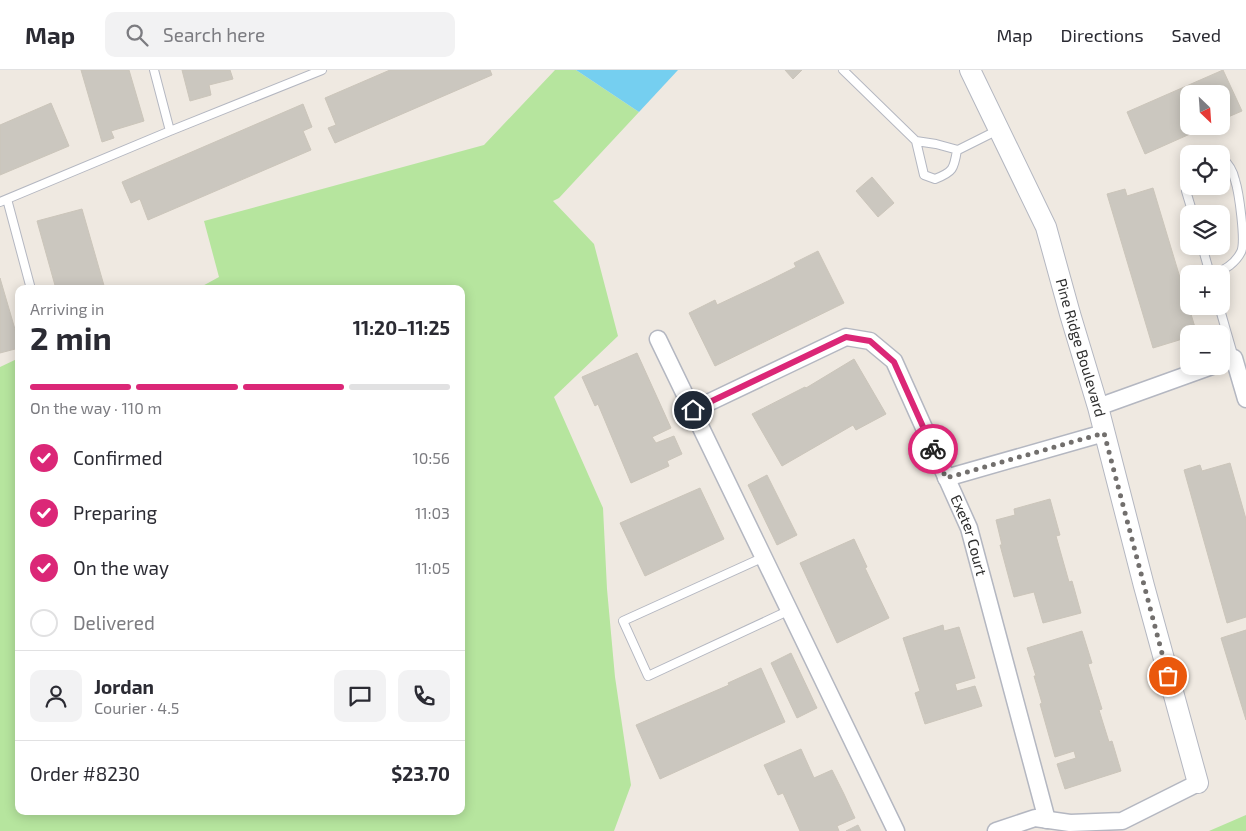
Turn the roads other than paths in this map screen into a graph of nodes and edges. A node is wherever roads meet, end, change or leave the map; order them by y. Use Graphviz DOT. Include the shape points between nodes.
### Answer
graph roads {
  1 [pos="154,70"];
  2 [pos="322,70"];
  3 [pos="843,70"];
  4 [pos="970,70"];
  5 [pos="1000,129"];
  6 [pos="170,131"];
  7 [pos="916,142"];
  8 [pos="957,150"];
  9 [pos="1230,167"];
  10 [pos="4,201"];
  11 [pos="1229,265"];
  12 [pos="30,285"];
  13 [pos="1222,315"];
  14 [pos="658,339"];
  15 [pos="1234,358"];
  16 [pos="1187,375"];
  17 [pos="1246,398"];
  18 [pos="1098,407"];
  19 [pos="693,410"];
  20 [pos="1104,433"];
  21 [pos="946,478"];
  22 [pos="764,557"];
  23 [pos="790,610"];
  24 [pos="1198,783"];
  25 [pos="1047,820"];
  26 [pos="896,831"];
  27 [pos="996,831"];
  1 -- 6 [label="lane"];
  2 -- 6 [label="lane"];
  3 -- 7 [label="lane"];
  4 -- 5 [label="street, Pine Ridge Boulevard"];
  5 -- 8 [label="lane"];
  5 -- 18 [label="street, Pine Ridge Boulevard" via="1046,227"];
  6 -- 10 [label="lane"];
  7 -- 8 [label="lane"];
  7 -- 8 [label="lane" via="924,175 935,179 948,174 955,165"];
  9 -- 11 [label="lane" via="1236,180 1244,239 1242,251"];
  10 -- 12 [label="lane"];
  13 -- 15 [label="lane"];
  14 -- 19 [label="street"];
  15 -- 17 [label="street"];
  16 -- 18 [label="street"];
  18 -- 20 [label="street, Pine Ridge Boulevard"];
  19 -- 21 [label="street, Exeter Court" via="846,337 870,341 894,362"];
  19 -- 22 [label="street"];
  20 -- 21 [label="street"];
  20 -- 24 [label="street, Pine Ridge Boulevard"];
  21 -- 25 [label="street, Exeter Court" via="969,528"];
  22 -- 23 [label="street"];
  22 -- 23 [label="lane" via="623,621 648,676"];
  23 -- 26 [label="street"];
  24 -- 25 [label="street" via="1122,821 1070,823"];
  25 -- 27 [label="street" via="1035,818"];
}
